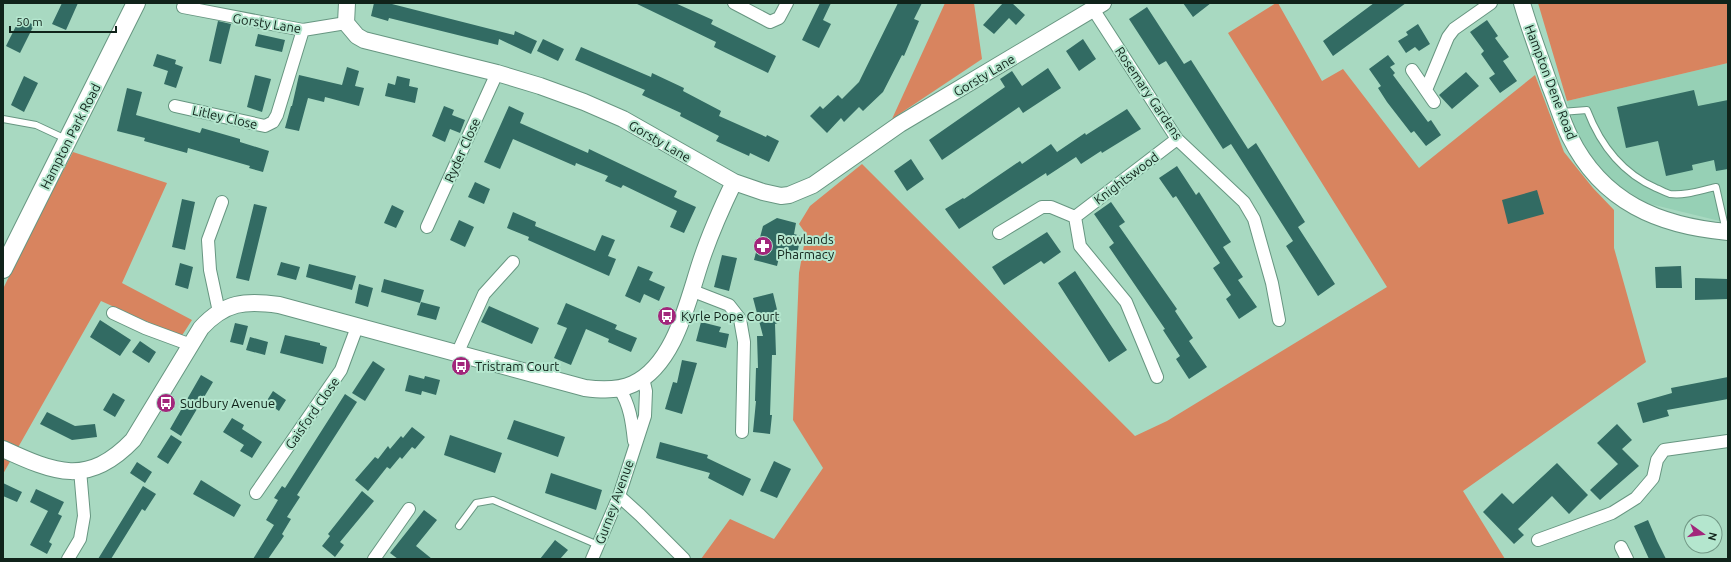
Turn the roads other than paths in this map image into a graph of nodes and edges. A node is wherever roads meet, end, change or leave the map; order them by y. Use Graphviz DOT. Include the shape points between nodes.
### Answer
graph roads {
  1 [pos="136,3"];
  2 [pos="186,3"];
  3 [pos="347,3"];
  4 [pos="734,3"];
  5 [pos="787,3"];
  6 [pos="1491,3"];
  7 [pos="1522,3"];
  8 [pos="1098,6"];
  9 [pos="346,23"];
  10 [pos="303,30"];
  11 [pos="1412,70"];
  12 [pos="496,73"];
  13 [pos="1426,90"];
  14 [pos="1434,102"];
  15 [pos="175,106"];
  16 [pos="1560,112"];
  17 [pos="3,119"];
  18 [pos="1177,139"];
  19 [pos="68,140"];
  20 [pos="734,182"];
  21 [pos="222,202"];
  22 [pos="1075,217"];
  23 [pos="427,227"];
  24 [pos="1727,232"];
  25 [pos="999,233"];
  26 [pos="513,262"];
  27 [pos="3,269"];
  28 [pos="693,291"];
  29 [pos="219,312"];
  30 [pos="113,313"];
  31 [pos="1279,320"];
  32 [pos="357,327"];
  33 [pos="191,345"];
  34 [pos="457,354"];
  35 [pos="1157,377"];
  36 [pos="643,378"];
  37 [pos="619,388"];
  38 [pos="742,432"];
  39 [pos="1728,441"];
  40 [pos="634,444"];
  41 [pos="3,449"];
  42 [pos="80,470"];
  43 [pos="256,493"];
  44 [pos="618,496"];
  45 [pos="409,509"];
  46 [pos="459,526"];
  47 [pos="1538,540"];
  48 [pos="598,545"];
  49 [pos="1621,547"];
  50 [pos="68,559"];
  51 [pos="374,559"];
  52 [pos="592,559"];
  53 [pos="684,559"];
  54 [pos="1627,559"];
  1 -- 19 [label="main road, Hampton Park Road"];
  2 -- 10 [label="street, Gorsty Lane" via="183,7"];
  3 -- 9 [label="street"];
  4 -- 5 [label="street" via="770,22 779,18"];
  6 -- 13 [label="street" via="1454,29 1448,37"];
  7 -- 16 [label="street, Hampton Dene Road"];
  8 -- 18 [label="street, Rosemary Gardens"];
  8 -- 20 [label="street, Gorsty Lane" via="900,124 813,185 781,196"];
  9 -- 10 [label="street, Gorsty Lane"];
  9 -- 12 [label="street, Gorsty Lane" via="364,40"];
  10 -- 15 [label="street, Litley Close" via="273,122 265,126"];
  11 -- 13 [label="street"];
  12 -- 20 [label="street, Gorsty Lane" via="584,102 623,120"];
  12 -- 23 [label="street, Ryder Close"];
  13 -- 14 [label="street"];
  16 -- 24 [label="street, Hampton Dene Road" via="1570,137 1583,159 1601,181 1627,204 1670,221"];
  16 -- 24 [label="lane" via="1587,110 1616,162 1643,182 1670,194 1691,193 1716,187"];
  17 -- 19 [label="lane" via="36,125"];
  18 -- 22 [label="street, Knightswood"];
  18 -- 31 [label="street, Rosemary Gardens" via="1244,202 1254,219 1272,283"];
  19 -- 27 [label="main road, Hampton Park Road"];
  20 -- 28 [label="street" via="713,226"];
  21 -- 29 [label="street" via="208,240 210,270"];
  22 -- 25 [label="street" via="1051,207 1042,207"];
  22 -- 35 [label="street" via="1080,246 1126,302"];
  26 -- 34 [label="street" via="484,294"];
  28 -- 36 [label="street" via="681,324 668,349"];
  28 -- 38 [label="street" via="729,305 740,319 744,342"];
  29 -- 32 [label="street" via="243,302 257,302 279,305"];
  29 -- 33 [label="street" via="201,328"];
  30 -- 33 [label="street"];
  32 -- 34 [label="street"];
  32 -- 43 [label="street, Gaisford Close" via="341,370"];
  33 -- 42 [label="street" via="133,440 108,462"];
  34 -- 37 [label="street" via="585,388"];
  36 -- 37 [label="street"];
  36 -- 40 [label="street, Gurney Avenue" via="646,391 645,416"];
  37 -- 40 [label="street, Gurney Avenue" via="631,414"];
  39 -- 47 [label="street" via="1664,450 1657,460 1653,478 1636,498 1612,513"];
  40 -- 44 [label="street, Gurney Avenue"];
  41 -- 42 [label="street" via="53,470"];
  42 -- 50 [label="street" via="84,516 80,539"];
  44 -- 48 [label="street, Gurney Avenue"];
  44 -- 53 [label="street"];
  45 -- 51 [label="street"];
  46 -- 48 [label="lane" via="476,503 493,500"];
  48 -- 52 [label="street, Gurney Avenue"];
  49 -- 54 [label="street"];
}
